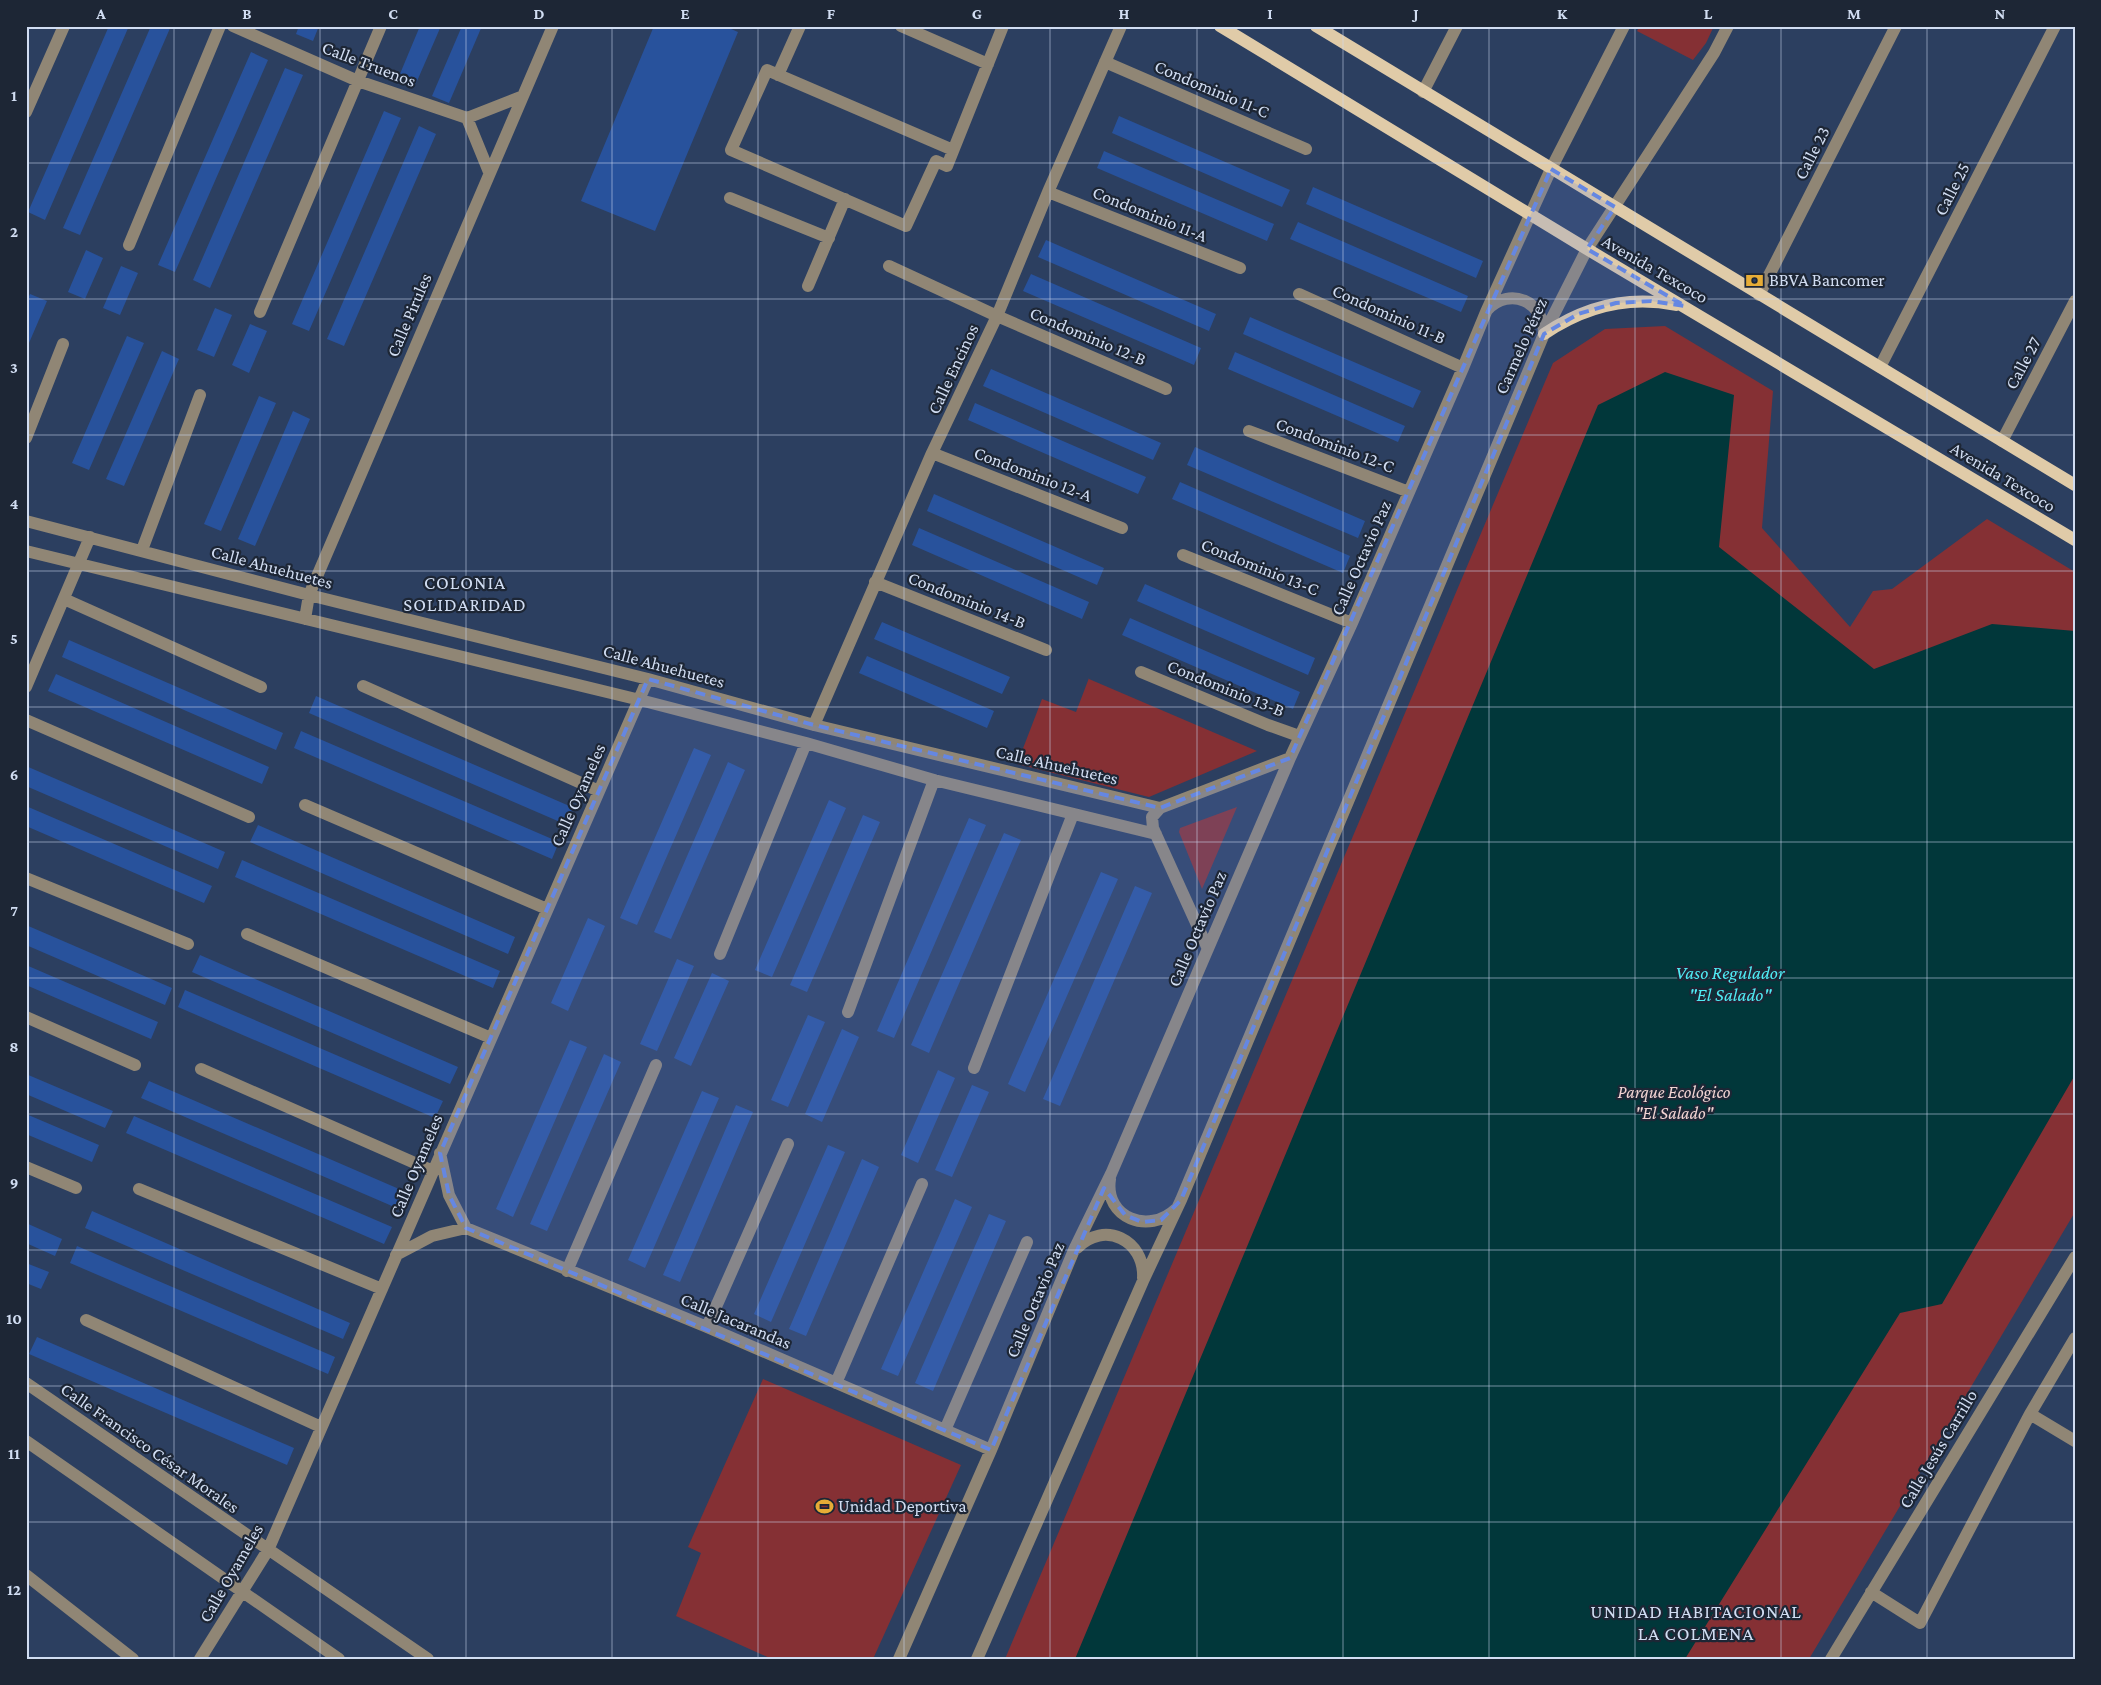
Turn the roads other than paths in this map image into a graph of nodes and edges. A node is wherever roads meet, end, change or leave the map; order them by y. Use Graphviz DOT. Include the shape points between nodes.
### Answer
graph roads {
  1 [pos="64,26"];
  2 [pos="220,26"];
  3 [pos="233,26"];
  4 [pos="381,26"];
  5 [pos="553,26"];
  6 [pos="800,26"];
  7 [pos="901,26"];
  8 [pos="1003,26"];
  9 [pos="1121,26"];
  10 [pos="1220,26"];
  11 [pos="1316,26"];
  12 [pos="1457,26"];
  13 [pos="1624,26"];
  14 [pos="1728,26"];
  15 [pos="1896,26"];
  16 [pos="2056,26"];
  17 [pos="1105,62"];
  18 [pos="988,64"];
  19 [pos="778,75"];
  20 [pos="358,81"];
  21 [pos="1423,92"];
  22 [pos="523,96"];
  23 [pos="26,112"];
  24 [pos="467,118"];
  25 [pos="1306,148"];
  26 [pos="953,150"];
  27 [pos="1551,169"];
  28 [pos="489,172"];
  29 [pos="1048,192"];
  30 [pos="730,198"];
  31 [pos="845,199"];
  32 [pos="1615,206"];
  33 [pos="1530,214"];
  34 [pos="829,238"];
  35 [pos="129,245"];
  36 [pos="1587,249"];
  37 [pos="889,266"];
  38 [pos="1240,268"];
  39 [pos="808,286"];
  40 [pos="1299,294"];
  41 [pos="1759,295"];
  42 [pos="2075,301"];
  43 [pos="1685,306"];
  44 [pos="260,312"];
  45 [pos="1486,312"];
  46 [pos="997,316"];
  47 [pos="1544,334"];
  48 [pos="63,344"];
  49 [pos="1880,367"];
  50 [pos="1463,368"];
  51 [pos="1166,389"];
  52 [pos="200,395"];
  53 [pos="1248,431"];
  54 [pos="26,438"];
  55 [pos="2002,441"];
  56 [pos="932,453"];
  57 [pos="2075,484"];
  58 [pos="1409,492"];
  59 [pos="26,521"];
  60 [pos="1122,528"];
  61 [pos="90,537"];
  62 [pos="2075,540"];
  63 [pos="142,550"];
  64 [pos="26,551"];
  65 [pos="1183,555"];
  66 [pos="78,564"];
  67 [pos="875,582"];
  68 [pos="309,595"];
  69 [pos="64,599"];
  70 [pos="305,619"];
  71 [pos="1352,623"];
  72 [pos="1046,650"];
  73 [pos="1141,672"];
  74 [pos="648,679"];
  75 [pos="363,686"];
  76 [pos="26,687"];
  77 [pos="260,687"];
  78 [pos="640,700"];
  79 [pos="26,720"];
  80 [pos="814,725"];
  81 [pos="1299,736"];
  82 [pos="806,743"];
  83 [pos="1290,758"];
  84 [pos="934,780"];
  85 [pos="599,791"];
  86 [pos="305,805"];
  87 [pos="1160,808"];
  88 [pos="1073,814"];
  89 [pos="249,817"];
  90 [pos="1156,834"];
  91 [pos="26,878"];
  92 [pos="548,909"];
  93 [pos="247,934"];
  94 [pos="188,944"];
  95 [pos="1208,949"];
  96 [pos="720,954"];
  97 [pos="848,1012"];
  98 [pos="26,1017"];
  99 [pos="491,1038"];
  100 [pos="135,1065"];
  101 [pos="656,1065"];
  102 [pos="974,1068"];
  103 [pos="201,1069"];
  104 [pos="788,1144"];
  105 [pos="440,1153"];
  106 [pos="26,1167"];
  107 [pos="433,1171"];
  108 [pos="1111,1174"];
  109 [pos="922,1184"];
  110 [pos="76,1188"];
  111 [pos="139,1189"];
  112 [pos="1181,1200"];
  113 [pos="466,1228"];
  114 [pos="1027,1242"];
  115 [pos="1074,1250"];
  116 [pos="396,1255"];
  117 [pos="2075,1258"];
  118 [pos="567,1271"];
  119 [pos="1143,1280"];
  120 [pos="382,1289"];
  121 [pos="86,1320"];
  122 [pos="707,1327"];
  123 [pos="2075,1338"];
  124 [pos="26,1383"];
  125 [pos="836,1383"];
  126 [pos="2030,1414"];
  127 [pos="321,1428"];
  128 [pos="945,1430"];
  129 [pos="26,1441"];
  130 [pos="2075,1441"];
  131 [pos="990,1450"];
  132 [pos="268,1550"];
  133 [pos="26,1575"];
  134 [pos="243,1590"];
  135 [pos="1871,1592"];
  136 [pos="133,1659"];
  137 [pos="200,1659"];
  138 [pos="339,1659"];
  139 [pos="428,1659"];
  140 [pos="899,1659"];
  141 [pos="976,1659"];
  142 [pos="1831,1659"];
  1 -- 23 [label="street"];
  2 -- 35 [label="street"];
  3 -- 20 [label="street, Calle Truenos"];
  4 -- 20 [label="street"];
  5 -- 22 [label="street, Calle Pirules"];
  6 -- 19 [label="street"];
  7 -- 18 [label="street"];
  8 -- 18 [label="street"];
  9 -- 17 [label="street, Calle Encinos"];
  10 -- 33 [label="main road, Avenida Texcoco"];
  11 -- 21 [label="main road, Avenida Texcoco"];
  12 -- 21 [label="street"];
  13 -- 27 [label="street"];
  14 -- 32 [label="street, Carmelo Pérez"];
  15 -- 41 [label="street, Calle 23"];
  16 -- 49 [label="street, Calle 25"];
  17 -- 25 [label="street, Condominio 11-C"];
  17 -- 29 [label="street, Calle Encinos"];
  18 -- 26 [label="street"];
  19 -- 26 [label="street"];
  19 -- 31 [label="street" via="767,70 731,150"];
  20 -- 24 [label="street, Calle Truenos"];
  20 -- 44 [label="street"];
  21 -- 27 [label="main road, Avenida Texcoco"];
  22 -- 24 [label="street"];
  22 -- 28 [label="street, Calle Pirules"];
  24 -- 28 [label="street"];
  26 -- 31 [label="street" via="947,166 936,161 906,226"];
  27 -- 32 [label="main road, Avenida Texcoco"];
  27 -- 33 [label="street"];
  28 -- 68 [label="street, Calle Pirules"];
  29 -- 38 [label="street, Condominio 11-A"];
  29 -- 46 [label="street, Calle Encinos"];
  30 -- 34 [label="street"];
  31 -- 34 [label="street"];
  32 -- 36 [label="street, Carmelo Pérez"];
  32 -- 41 [label="main road, Avenida Texcoco"];
  33 -- 36 [label="main road, Avenida Texcoco"];
  33 -- 45 [label="street, Calle Octavio Paz"];
  34 -- 39 [label="street"];
  36 -- 43 [label="main road, Avenida Texcoco"];
  36 -- 47 [label="street, Carmelo Pérez"];
  37 -- 46 [label="street, Condominio 12-B"];
  40 -- 50 [label="street, Condominio 11-B"];
  41 -- 49 [label="main road, Avenida Texcoco"];
  42 -- 55 [label="street, Calle 27"];
  43 -- 47 [label="main road" via="1651,301 1616,303 1578,314"];
  43 -- 62 [label="main road, Avenida Texcoco"];
  45 -- 47 [label="street" via="1508,298 1525,301 1542,318"];
  45 -- 50 [label="street, Calle Octavio Paz"];
  46 -- 51 [label="street, Condominio 12-B"];
  46 -- 56 [label="street, Calle Encinos"];
  47 -- 112 [label="street, Carmelo Pérez"];
  48 -- 54 [label="street"];
  49 -- 55 [label="main road, Avenida Texcoco"];
  50 -- 58 [label="street, Calle Octavio Paz"];
  52 -- 63 [label="street"];
  53 -- 58 [label="street, Condominio 12-C"];
  55 -- 57 [label="main road, Avenida Texcoco"];
  56 -- 60 [label="street, Condominio 12-A"];
  56 -- 67 [label="street, Calle Encinos"];
  58 -- 71 [label="street, Calle Octavio Paz"];
  59 -- 61 [label="street, Calle Ahuehuetes"];
  61 -- 63 [label="street, Calle Ahuehuetes"];
  61 -- 66 [label="street"];
  63 -- 68 [label="street, Calle Ahuehuetes"];
  64 -- 66 [label="street"];
  65 -- 71 [label="street, Condominio 13-C"];
  66 -- 69 [label="street"];
  66 -- 70 [label="street"];
  67 -- 72 [label="street, Condominio 14-B"];
  67 -- 80 [label="street, Calle Encinos"];
  68 -- 70 [label="street, Calle Pirules"];
  68 -- 74 [label="street, Calle Ahuehuetes"];
  69 -- 76 [label="street"];
  69 -- 77 [label="street"];
  70 -- 78 [label="street"];
  71 -- 81 [label="street, Calle Octavio Paz"];
  73 -- 81 [label="street, Condominio 13-B"];
  74 -- 78 [label="street, Calle Oyameles"];
  74 -- 80 [label="street, Calle Ahuehuetes"];
  75 -- 85 [label="street"];
  78 -- 82 [label="street"];
  78 -- 85 [label="street, Calle Oyameles"];
  79 -- 89 [label="street"];
  80 -- 87 [label="street, Calle Ahuehuetes"];
  81 -- 83 [label="street, Calle Octavio Paz"];
  82 -- 84 [label="street"];
  82 -- 96 [label="street"];
  83 -- 87 [label="street"];
  83 -- 95 [label="street, Calle Octavio Paz"];
  84 -- 88 [label="street"];
  84 -- 97 [label="street"];
  85 -- 92 [label="street, Calle Oyameles"];
  86 -- 92 [label="street"];
  87 -- 90 [label="street" via="1152,817"];
  88 -- 90 [label="street"];
  88 -- 102 [label="street"];
  90 -- 95 [label="street"];
  91 -- 94 [label="street"];
  92 -- 99 [label="street, Calle Oyameles"];
  93 -- 99 [label="street"];
  95 -- 108 [label="street, Calle Octavio Paz"];
  98 -- 100 [label="street"];
  99 -- 105 [label="street, Calle Oyameles"];
  101 -- 118 [label="street"];
  103 -- 107 [label="street"];
  104 -- 122 [label="street"];
  105 -- 107 [label="street, Calle Oyameles"];
  105 -- 113 [label="street" via="449,1195"];
  106 -- 110 [label="street"];
  107 -- 116 [label="street, Calle Oyameles"];
  108 -- 112 [label="street" via="1109,1184 1113,1201 1133,1220 1161,1220"];
  108 -- 115 [label="street, Calle Octavio Paz"];
  109 -- 125 [label="street"];
  111 -- 120 [label="street"];
  112 -- 119 [label="street"];
  113 -- 116 [label="street" via="432,1236"];
  113 -- 118 [label="street, Calle Jacarandas"];
  114 -- 128 [label="street"];
  115 -- 119 [label="street" via="1099,1235 1119,1237 1136,1250 1144,1270"];
  115 -- 131 [label="street, Calle Octavio Paz"];
  116 -- 120 [label="street, Calle Oyameles"];
  117 -- 135 [label="street, Calle Jesús Carrillo"];
  118 -- 122 [label="street, Calle Jacarandas"];
  119 -- 141 [label="street"];
  120 -- 127 [label="street, Calle Oyameles"];
  121 -- 127 [label="street"];
  122 -- 125 [label="street, Calle Jacarandas"];
  123 -- 126 [label="street"];
  124 -- 132 [label="street, Calle Francisco César Morales"];
  125 -- 128 [label="street, Calle Jacarandas"];
  126 -- 130 [label="street"];
  126 -- 135 [label="street" via="1920,1623"];
  127 -- 132 [label="street, Calle Oyameles"];
  128 -- 131 [label="street, Calle Jacarandas"];
  129 -- 134 [label="street"];
  131 -- 140 [label="street, Calle Octavio Paz"];
  132 -- 134 [label="street, Calle Oyameles"];
  132 -- 139 [label="street, Calle Francisco César Morales"];
  133 -- 136 [label="street"];
  134 -- 137 [label="street, Calle Oyameles"];
  134 -- 138 [label="street"];
  135 -- 142 [label="street, Calle Jesús Carrillo"];
}
